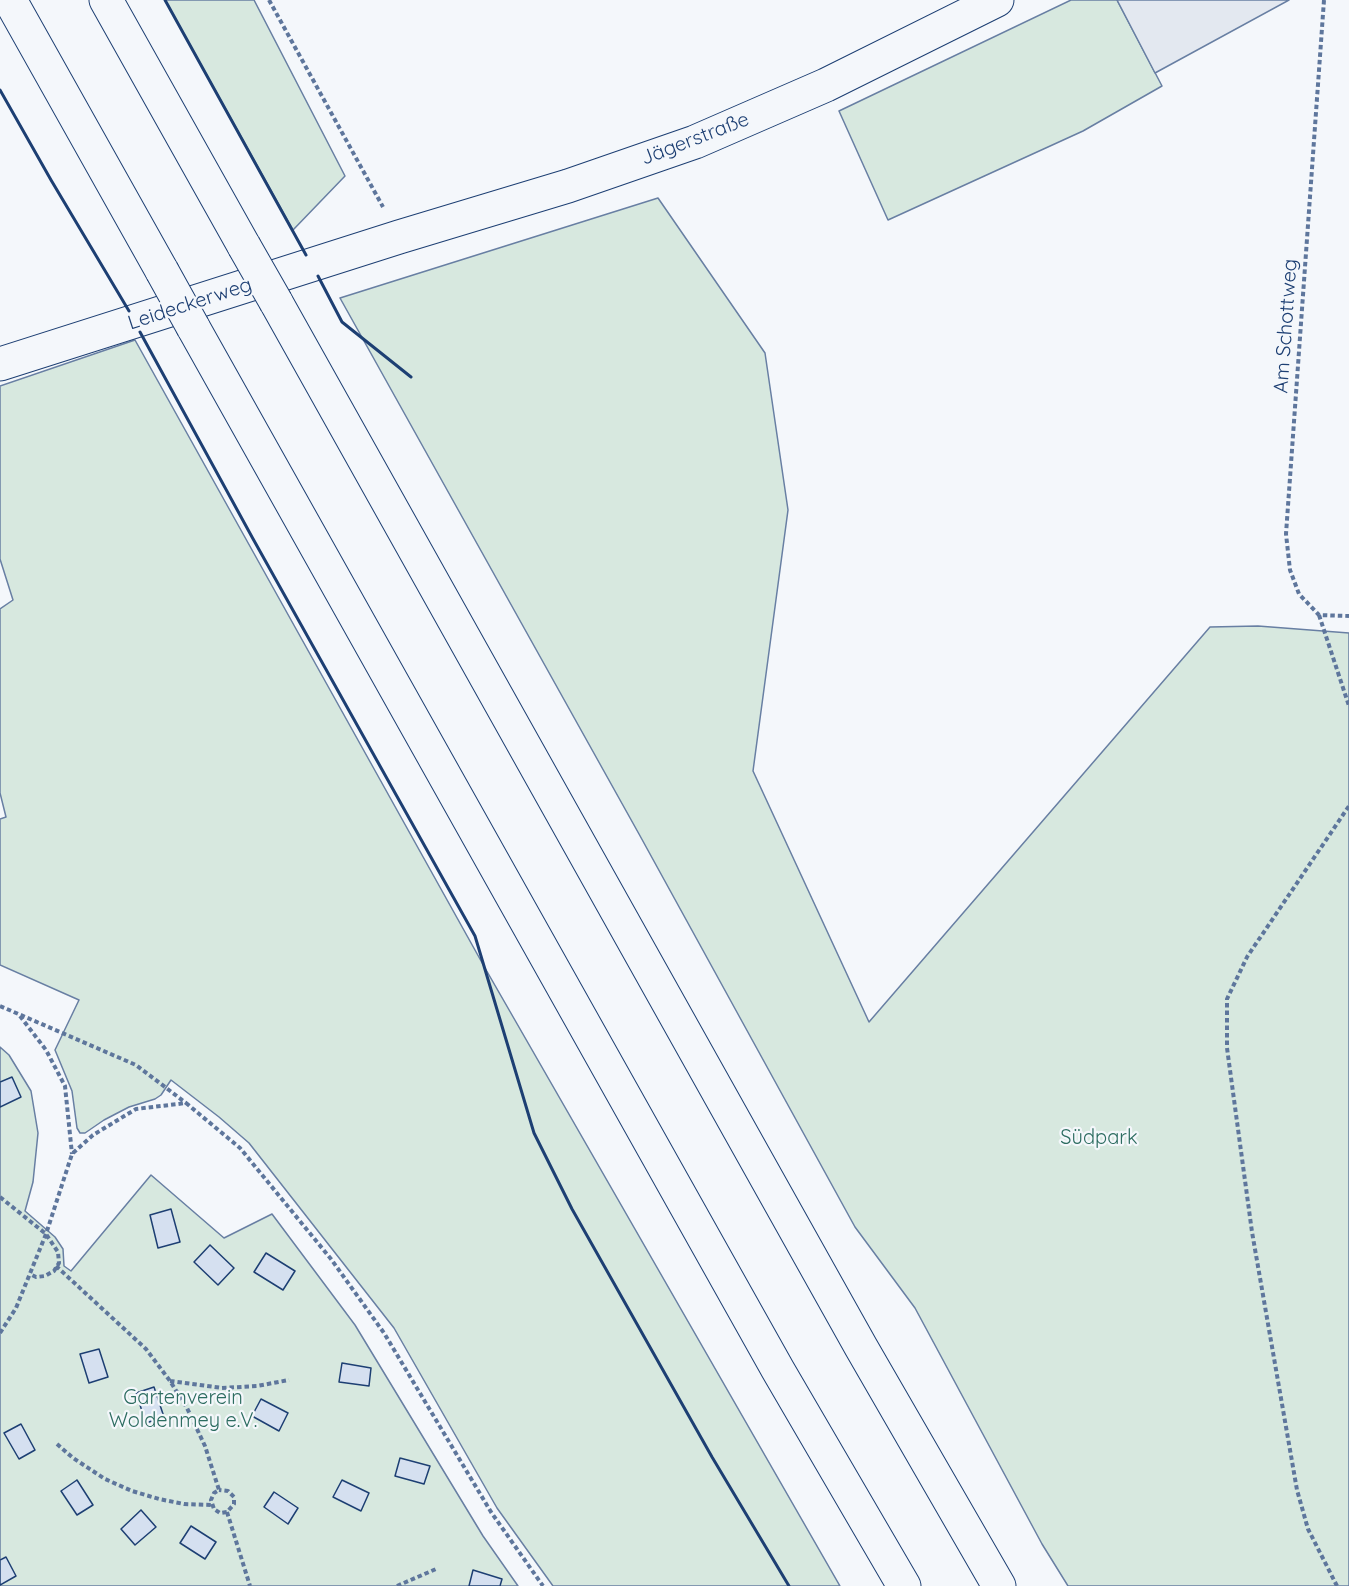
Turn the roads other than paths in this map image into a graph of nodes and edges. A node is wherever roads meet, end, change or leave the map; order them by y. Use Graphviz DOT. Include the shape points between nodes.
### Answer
graph roads {
  1 [pos="10,0"];
  2 [pos="106,0"];
  3 [pos="997,0"];
  4 [pos="389,240"];
  5 [pos="0,364"];
  6 [pos="904,1586"];
  7 [pos="999,1586"];
  1 -- 6 [label="main road, bridge" via="778,1370"];
  2 -- 7 [label="main road, bridge"];
  3 -- 4 [label="main road, Jägerstraße" via="826,85 695,142 568,186"];
  4 -- 5 [label="main road, Leideckerweg"];
}
